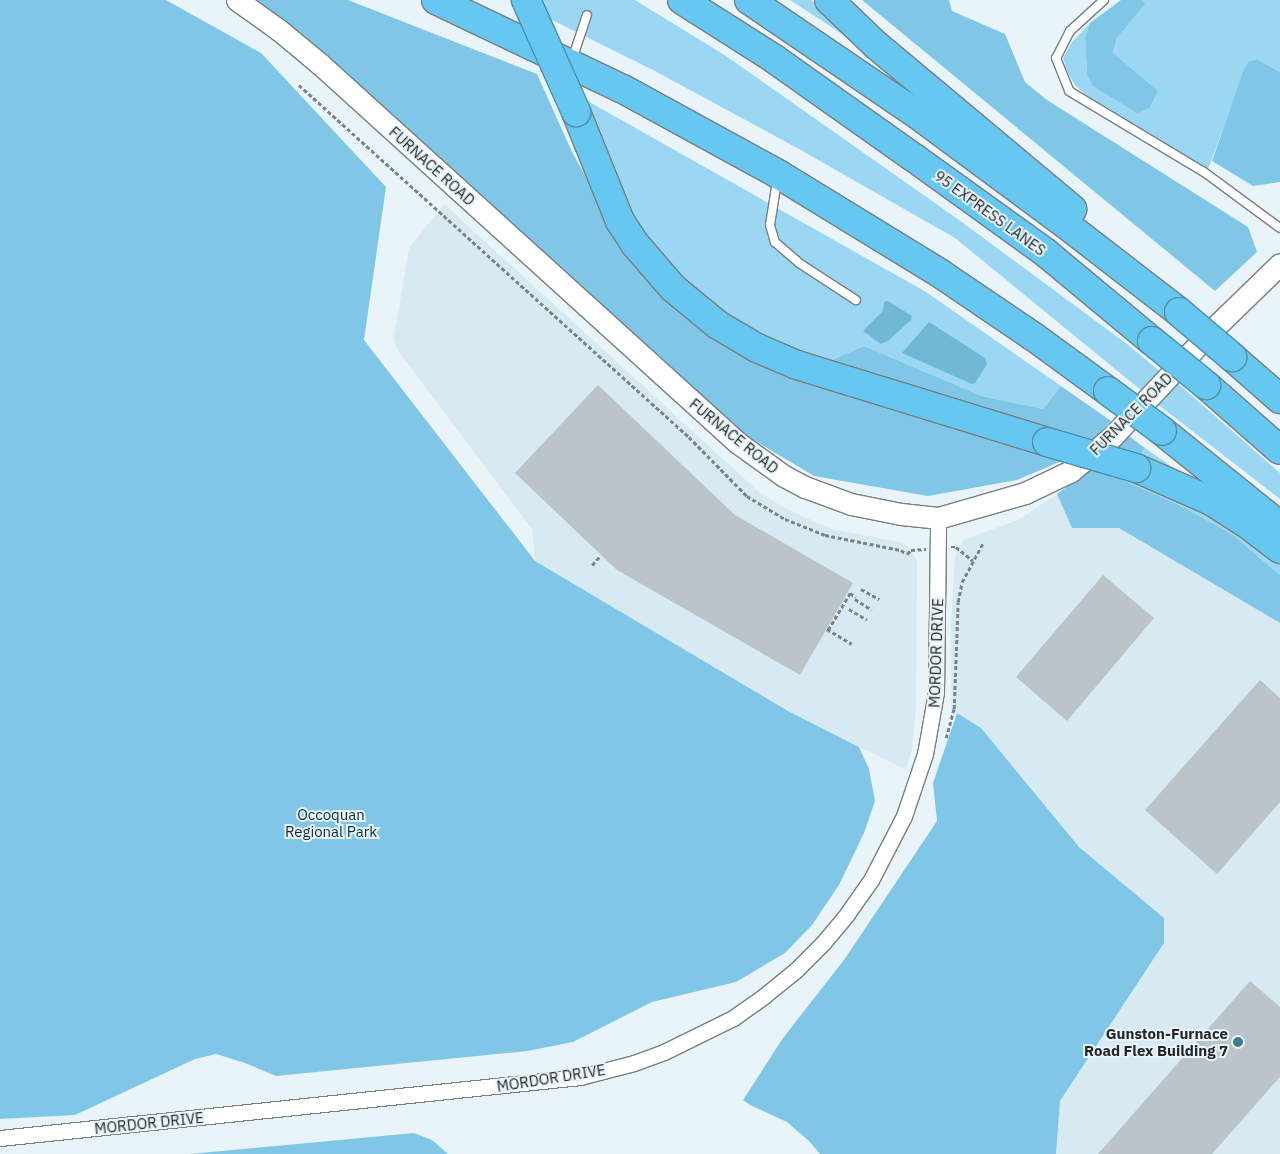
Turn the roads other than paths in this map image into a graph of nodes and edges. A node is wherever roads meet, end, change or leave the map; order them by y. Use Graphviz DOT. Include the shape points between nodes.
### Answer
graph roads {
  1 [pos="237,0"];
  2 [pos="436,0"];
  3 [pos="526,0"];
  4 [pos="682,0"];
  5 [pos="750,0"];
  6 [pos="829,0"];
  7 [pos="1104,0"];
  8 [pos="587,15"];
  9 [pos="571,63"];
  10 [pos="778,174"];
  11 [pos="1280,228"];
  12 [pos="1280,264"];
  13 [pos="1138,279"];
  14 [pos="856,300"];
  15 [pos="1280,399"];
  16 [pos="1280,450"];
  17 [pos="938,518"];
  18 [pos="1280,526"];
  19 [pos="1280,549"];
  20 [pos="0,1138"];
  1 -- 17 [label="main road, FURNACE ROAD" via="320,64 712,421 764,464 836,499 901,514"];
  2 -- 9 [label="highway"];
  3 -- 19 [label="highway, bridge" via="620,221 635,244 673,288 718,324 757,348 797,365 1136,468 1211,501 1246,522"];
  4 -- 16 [label="highway, 95 EXPRESS LANES, bridge" via="773,58 1046,253"];
  5 -- 13 [label="highway" via="914,112"];
  6 -- 13 [label="highway" via="876,45 1062,199"];
  7 -- 11 [label="lane" via="1070,31 1056,58 1069,91 1204,172"];
  8 -- 9 [label="lane"];
  9 -- 10 [label="highway"];
  10 -- 14 [label="lane" via="770,225 775,242 799,263"];
  10 -- 18 [label="highway, bridge" via="941,274 1034,336 1162,431"];
  12 -- 17 [label="main road, FURNACE ROAD" via="1208,334 1112,436 1071,471 1025,493"];
  13 -- 15 [label="highway, bridge"];
  17 -- 20 [label="street, MORDOR DRIVE" via="936,692 925,754 904,816 871,880 835,928 796,970 733,1018 664,1052 580,1077"];
}
